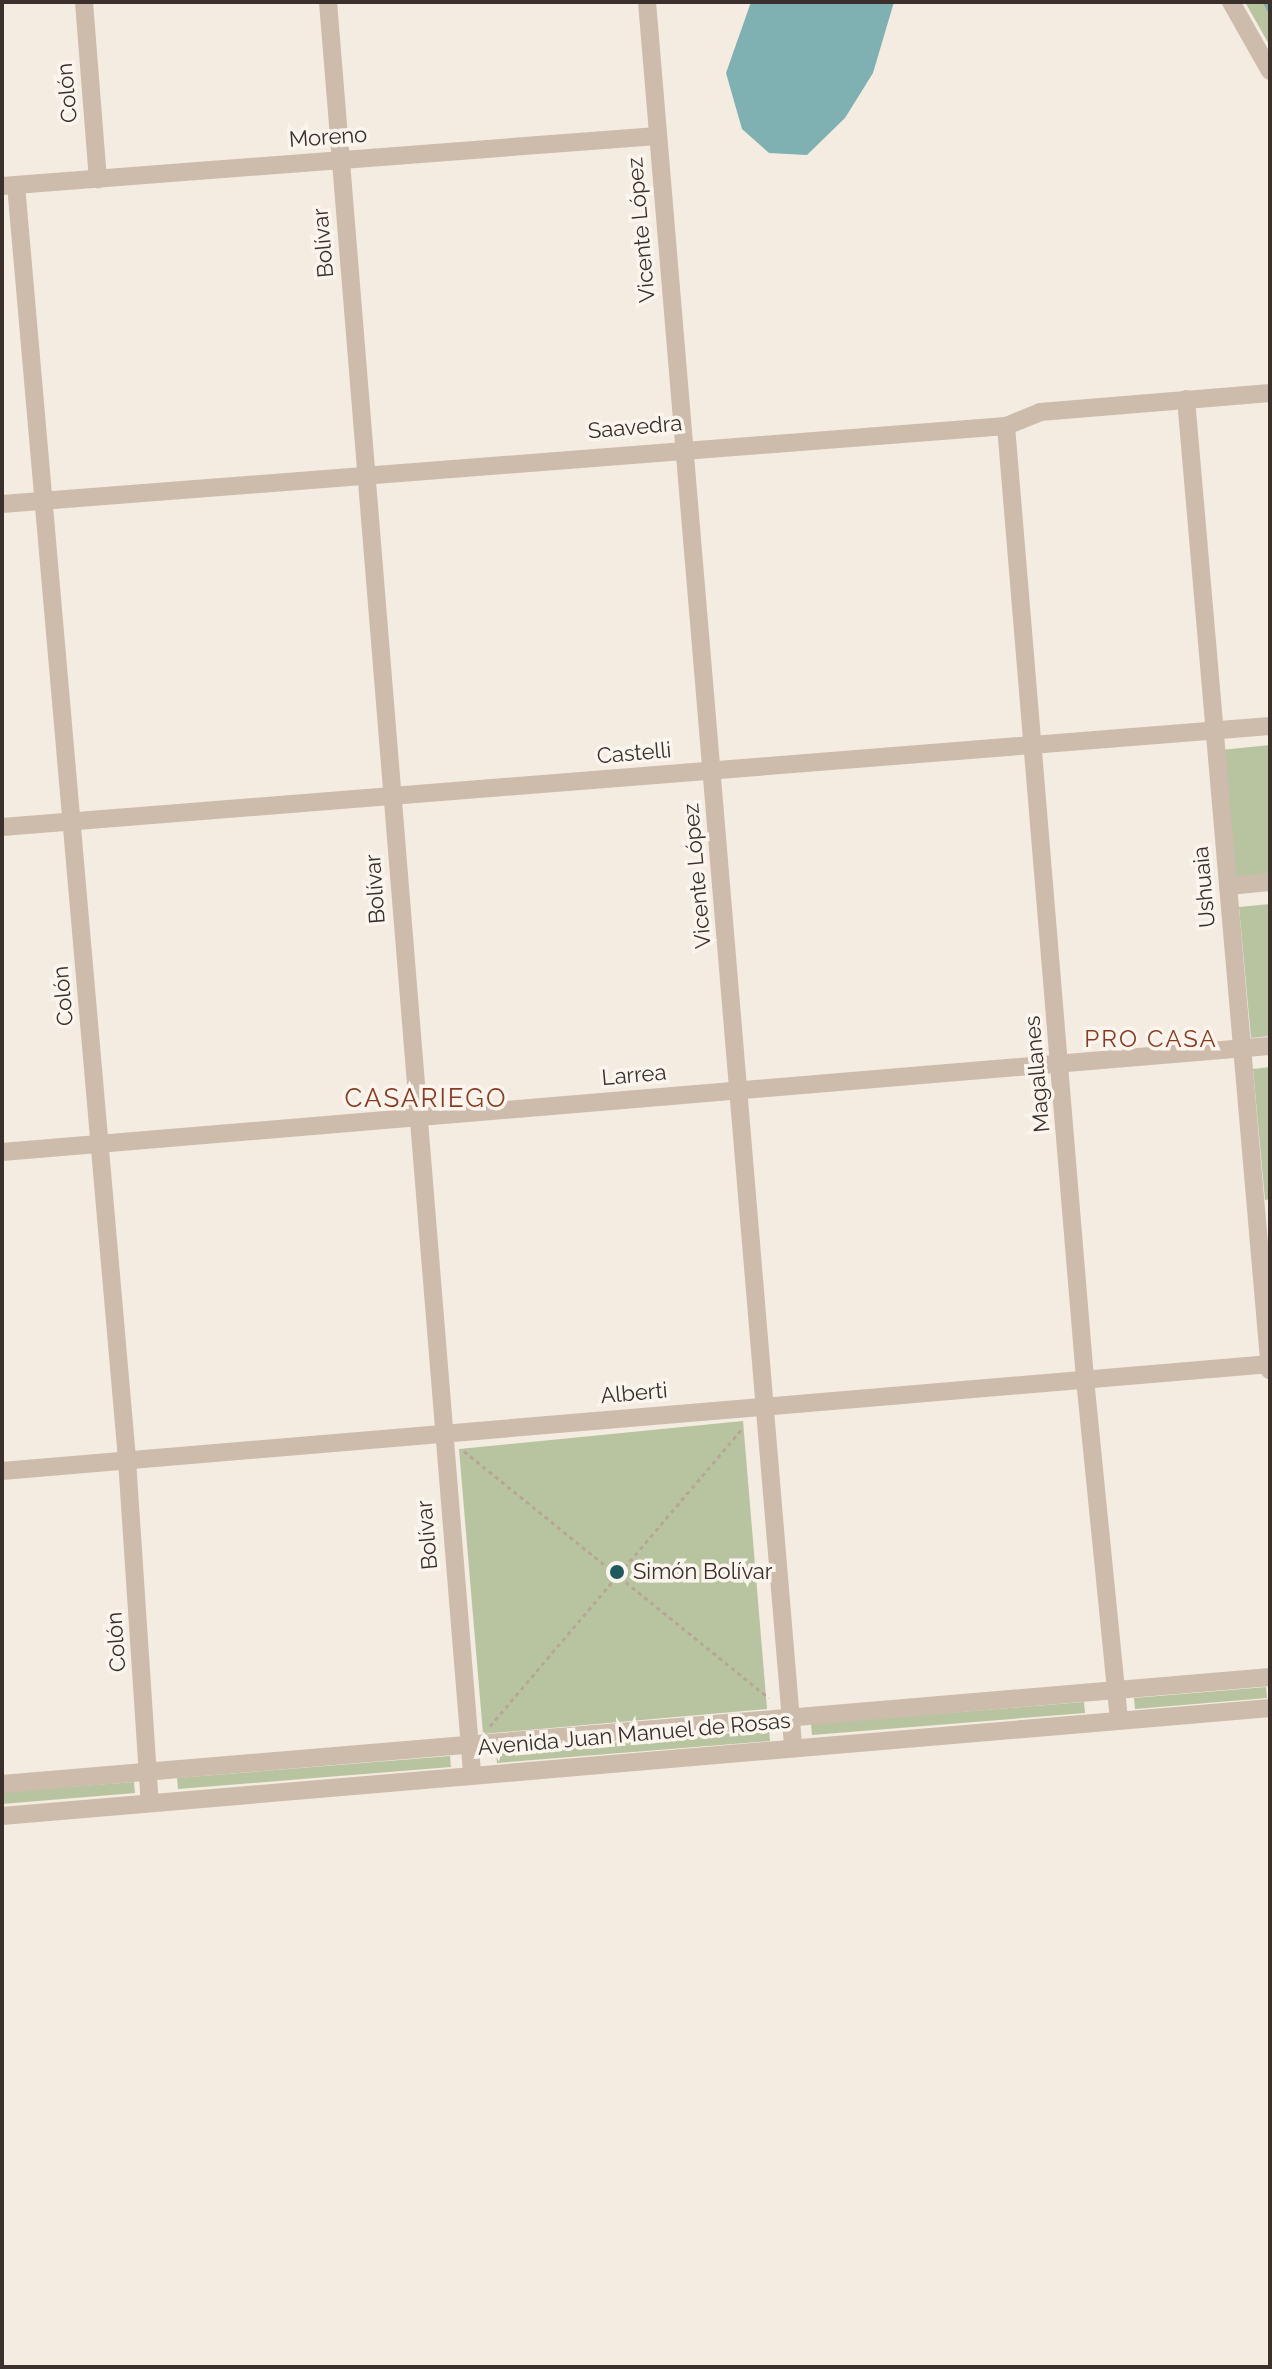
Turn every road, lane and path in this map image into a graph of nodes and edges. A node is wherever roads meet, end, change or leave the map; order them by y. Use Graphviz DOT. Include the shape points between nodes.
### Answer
graph roads {
  1 [pos="84,2"];
  2 [pos="328,2"];
  3 [pos="647,2"];
  4 [pos="1231,2"];
  5 [pos="1270,71"];
  6 [pos="657,136"];
  7 [pos="341,160"];
  8 [pos="98,179"];
  9 [pos="9,186"];
  10 [pos="1270,393"];
  11 [pos="1186,399"];
  12 [pos="1006,426"];
  13 [pos="683,447"];
  14 [pos="365,474"];
  15 [pos="44,500"];
  16 [pos="2,504"];
  17 [pos="1270,726"];
  18 [pos="1213,731"];
  19 [pos="1030,745"];
  20 [pos="712,770"];
  21 [pos="392,796"];
  22 [pos="72,821"];
  23 [pos="2,827"];
  24 [pos="1270,882"];
  25 [pos="1228,886"];
  26 [pos="1270,1046"];
  27 [pos="1241,1049"];
  28 [pos="1061,1064"];
  29 [pos="741,1091"];
  30 [pos="417,1117"];
  31 [pos="101,1144"];
  32 [pos="2,1152"];
  33 [pos="1263,1212"];
  34 [pos="1270,1364"];
  35 [pos="1270,1370"];
  36 [pos="1085,1379"];
  37 [pos="762,1407"];
  38 [pos="442,1434"];
  39 [pos="127,1460"];
  40 [pos="2,1471"];
  41 [pos="618,1576"];
  42 [pos="1270,1677"];
  43 [pos="1116,1689"];
  44 [pos="1270,1708"];
  45 [pos="791,1715"];
  46 [pos="1119,1719"];
  47 [pos="793,1745"];
  48 [pos="472,1747"];
  49 [pos="472,1772"];
  50 [pos="150,1775"];
  51 [pos="2,1784"];
  52 [pos="150,1803"];
  53 [pos="2,1816"];
  1 -- 8 [label="street, Colón"];
  2 -- 7 [label="street, Bolívar"];
  3 -- 6 [label="street, Vicente López"];
  4 -- 5 [label="street"];
  6 -- 7 [label="street, Moreno"];
  6 -- 13 [label="street, Vicente López"];
  7 -- 8 [label="street, Moreno"];
  7 -- 14 [label="street, Bolívar"];
  8 -- 9 [label="street, Moreno"];
  9 -- 15 [label="street, Colón"];
  10 -- 11 [label="street, Saavedra"];
  11 -- 12 [label="street, Saavedra" via="1040,412"];
  11 -- 18 [label="street, Ushuaia"];
  12 -- 13 [label="street, Saavedra"];
  12 -- 19 [label="street, Magallanes"];
  13 -- 14 [label="street, Saavedra"];
  13 -- 20 [label="street, Vicente López"];
  14 -- 15 [label="street, Saavedra"];
  14 -- 21 [label="street, Bolívar"];
  15 -- 16 [label="street, Saavedra"];
  15 -- 22 [label="street, Colón"];
  17 -- 18 [label="street, Castelli"];
  18 -- 19 [label="street, Castelli"];
  18 -- 25 [label="street, Ushuaia"];
  19 -- 20 [label="street, Castelli"];
  19 -- 28 [label="street, Magallanes"];
  20 -- 21 [label="street, Castelli"];
  20 -- 29 [label="street, Vicente López"];
  21 -- 22 [label="street, Castelli"];
  21 -- 30 [label="street, Bolívar"];
  22 -- 23 [label="street, Castelli"];
  22 -- 31 [label="street, Colón"];
  24 -- 25 [label="street"];
  25 -- 27 [label="street, Ushuaia"];
  26 -- 27 [label="street, Larrea"];
  27 -- 28 [label="street, Larrea"];
  27 -- 33 [label="street, Ushuaia"];
  28 -- 29 [label="street, Larrea"];
  28 -- 36 [label="street, Magallanes"];
  29 -- 30 [label="street, Larrea"];
  29 -- 37 [label="street, Vicente López"];
  30 -- 31 [label="street, Larrea"];
  30 -- 38 [label="street, Bolívar"];
  31 -- 32 [label="street, Larrea"];
  31 -- 39 [label="street, Colón"];
  33 -- 34 [label="street, Ushuaia"];
  34 -- 35 [label="street, Ushuaia"];
  34 -- 36 [label="street, Alberti"];
  36 -- 37 [label="street, Alberti"];
  36 -- 43 [label="street, Magallanes"];
  37 -- 38 [label="street, Alberti"];
  37 -- 41 [label="path"];
  37 -- 45 [label="street, Vicente López"];
  38 -- 39 [label="street, Alberti"];
  38 -- 41 [label="path"];
  38 -- 48 [label="street, Bolívar"];
  39 -- 40 [label="street, Alberti"];
  39 -- 50 [label="street, Colón"];
  41 -- 45 [label="path"];
  41 -- 48 [label="path"];
  42 -- 43 [label="street, Avenida Juan Manuel de Rosas"];
  43 -- 45 [label="street, Avenida Juan Manuel de Rosas"];
  43 -- 46 [label="street, Magallanes"];
  44 -- 46 [label="street, Avenida Juan Manuel de Rosas"];
  45 -- 47 [label="street, Vicente López"];
  45 -- 48 [label="street, Avenida Juan Manuel de Rosas"];
  46 -- 47 [label="street, Avenida Juan Manuel de Rosas"];
  47 -- 49 [label="street, Avenida Juan Manuel de Rosas"];
  48 -- 49 [label="street, Bolívar"];
  48 -- 50 [label="street, Avenida Juan Manuel de Rosas"];
  49 -- 52 [label="street, Avenida Juan Manuel de Rosas"];
  50 -- 51 [label="street, Avenida Juan Manuel de Rosas"];
  50 -- 52 [label="street, Colón"];
  52 -- 53 [label="street, Avenida Juan Manuel de Rosas"];
}
